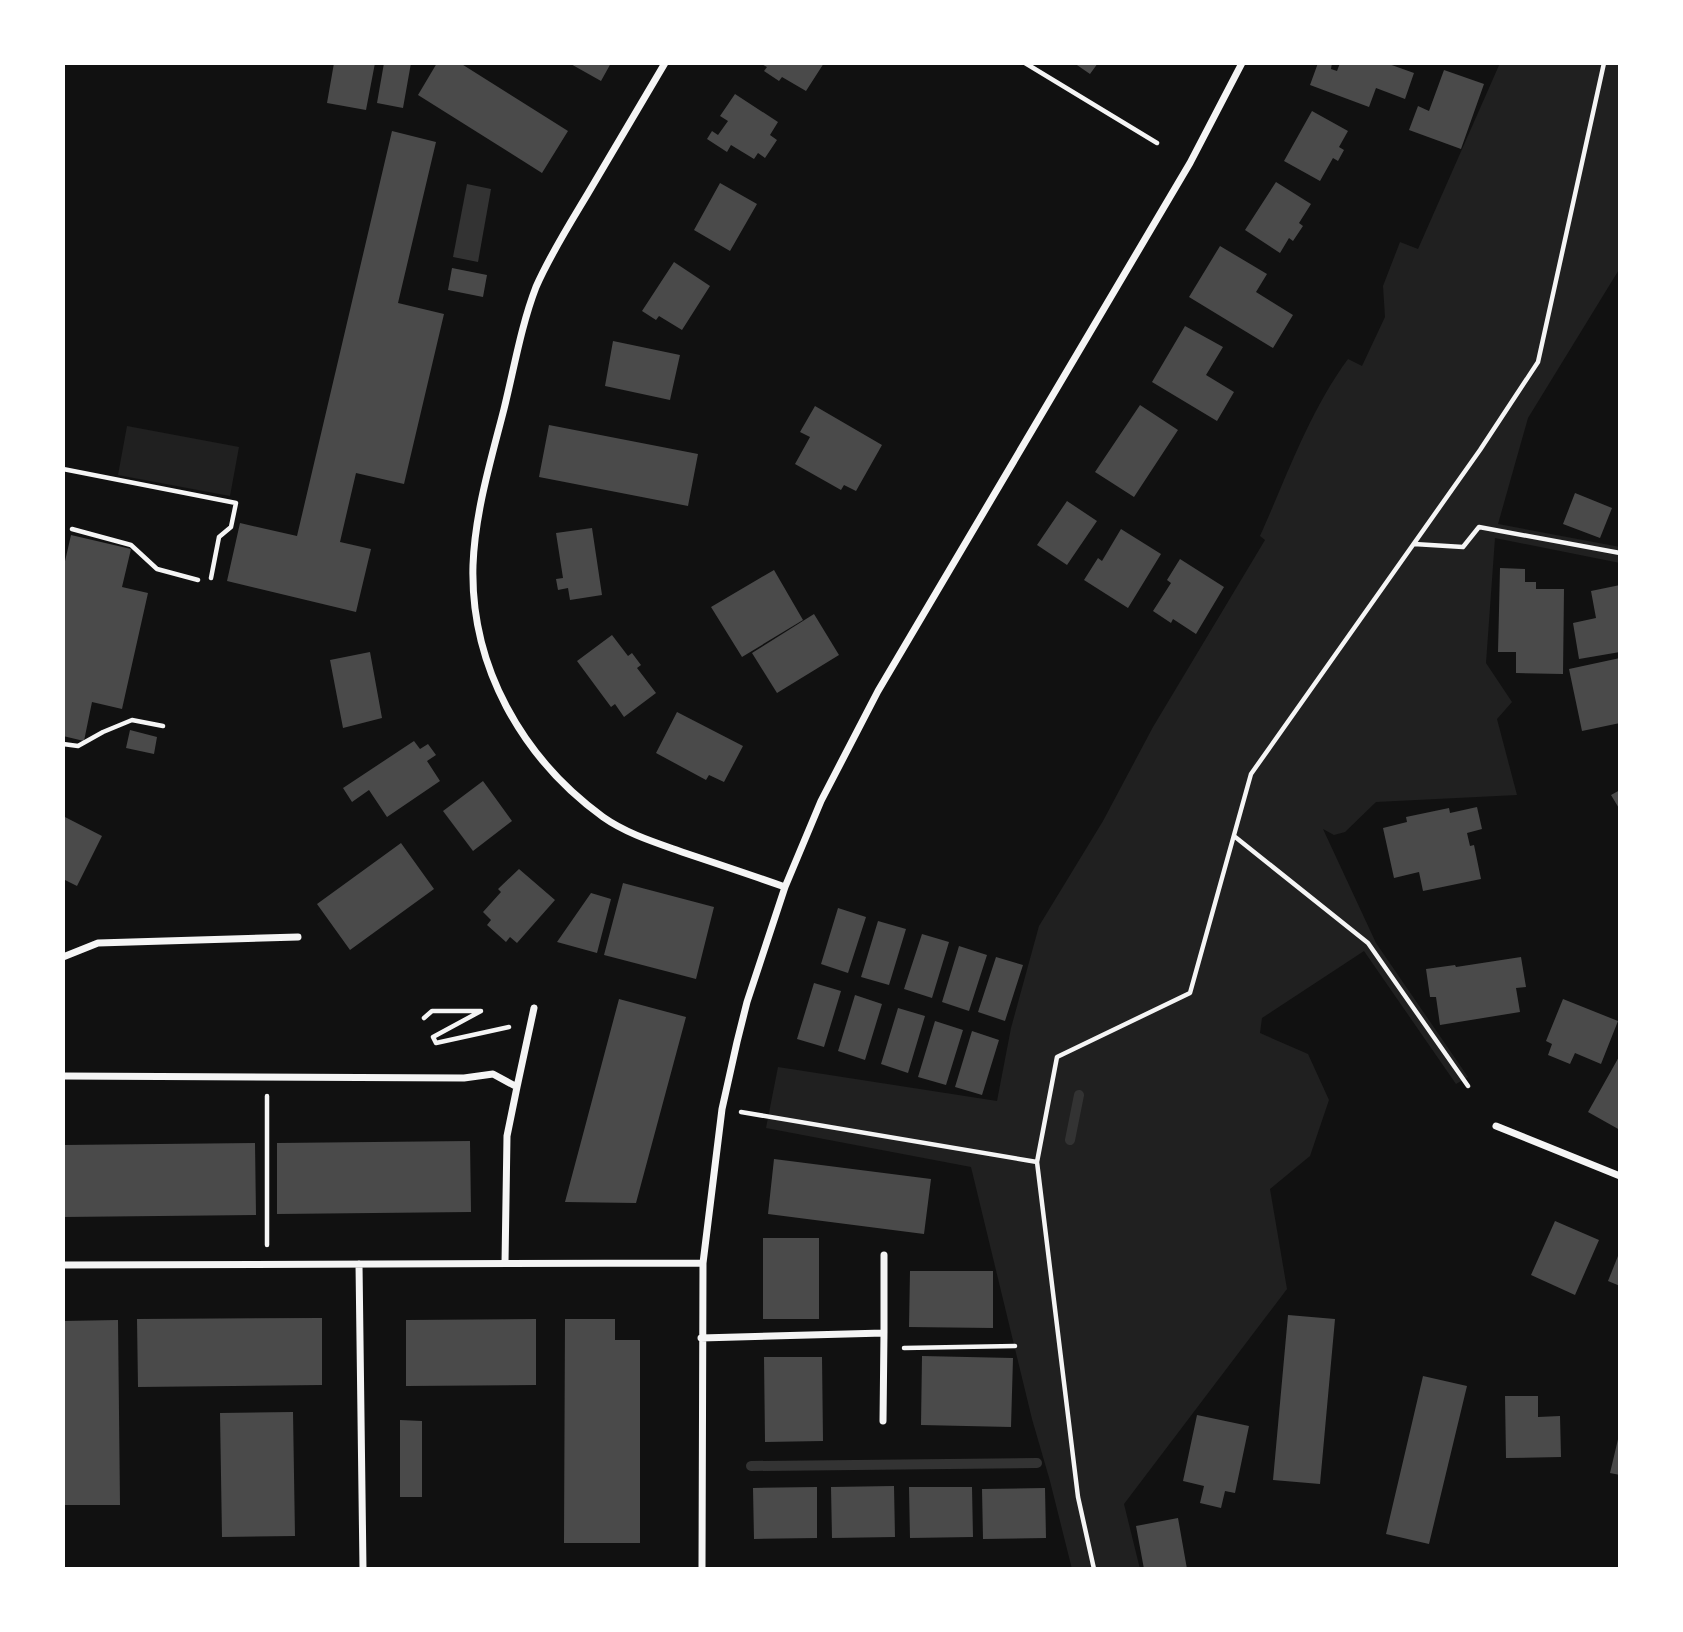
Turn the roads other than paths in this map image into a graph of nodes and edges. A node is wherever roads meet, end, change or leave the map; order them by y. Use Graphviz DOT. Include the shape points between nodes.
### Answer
graph roads {
  1 [pos="666,63"];
  2 [pos="1242,63"];
  3 [pos="785,887"];
  4 [pos="298,937"];
  5 [pos="63,957"];
  6 [pos="534,1008"];
  7 [pos="63,1076"];
  8 [pos="517,1087"];
  9 [pos="1496,1126"];
  10 [pos="1620,1176"];
  11 [pos="884,1255"];
  12 [pos="505,1263"];
  13 [pos="703,1263"];
  14 [pos="359,1264"];
  15 [pos="63,1265"];
  16 [pos="884,1333"];
  17 [pos="701,1338"];
  18 [pos="883,1421"];
  19 [pos="363,1569"];
  20 [pos="702,1569"];
  1 -- 3 [label="street" via="536,288 477,523 473,565 478,625 491,670 522,736 573,794 606,819 650,841"];
  2 -- 3 [label="street" via="1190,163 878,691 821,801"];
  3 -- 13 [label="street" via="747,1002 722,1109"];
  4 -- 5 [label="street" via="98,943"];
  6 -- 8 [label="street"];
  7 -- 8 [label="street" via="464,1078 493,1074"];
  8 -- 12 [label="street" via="507,1136"];
  9 -- 10 [label="street"];
  11 -- 16 [label="street"];
  12 -- 13 [label="street"];
  12 -- 14 [label="street"];
  13 -- 17 [label="street"];
  14 -- 15 [label="street"];
  14 -- 19 [label="street"];
  16 -- 17 [label="street"];
  16 -- 18 [label="street"];
  17 -- 20 [label="street"];
}
